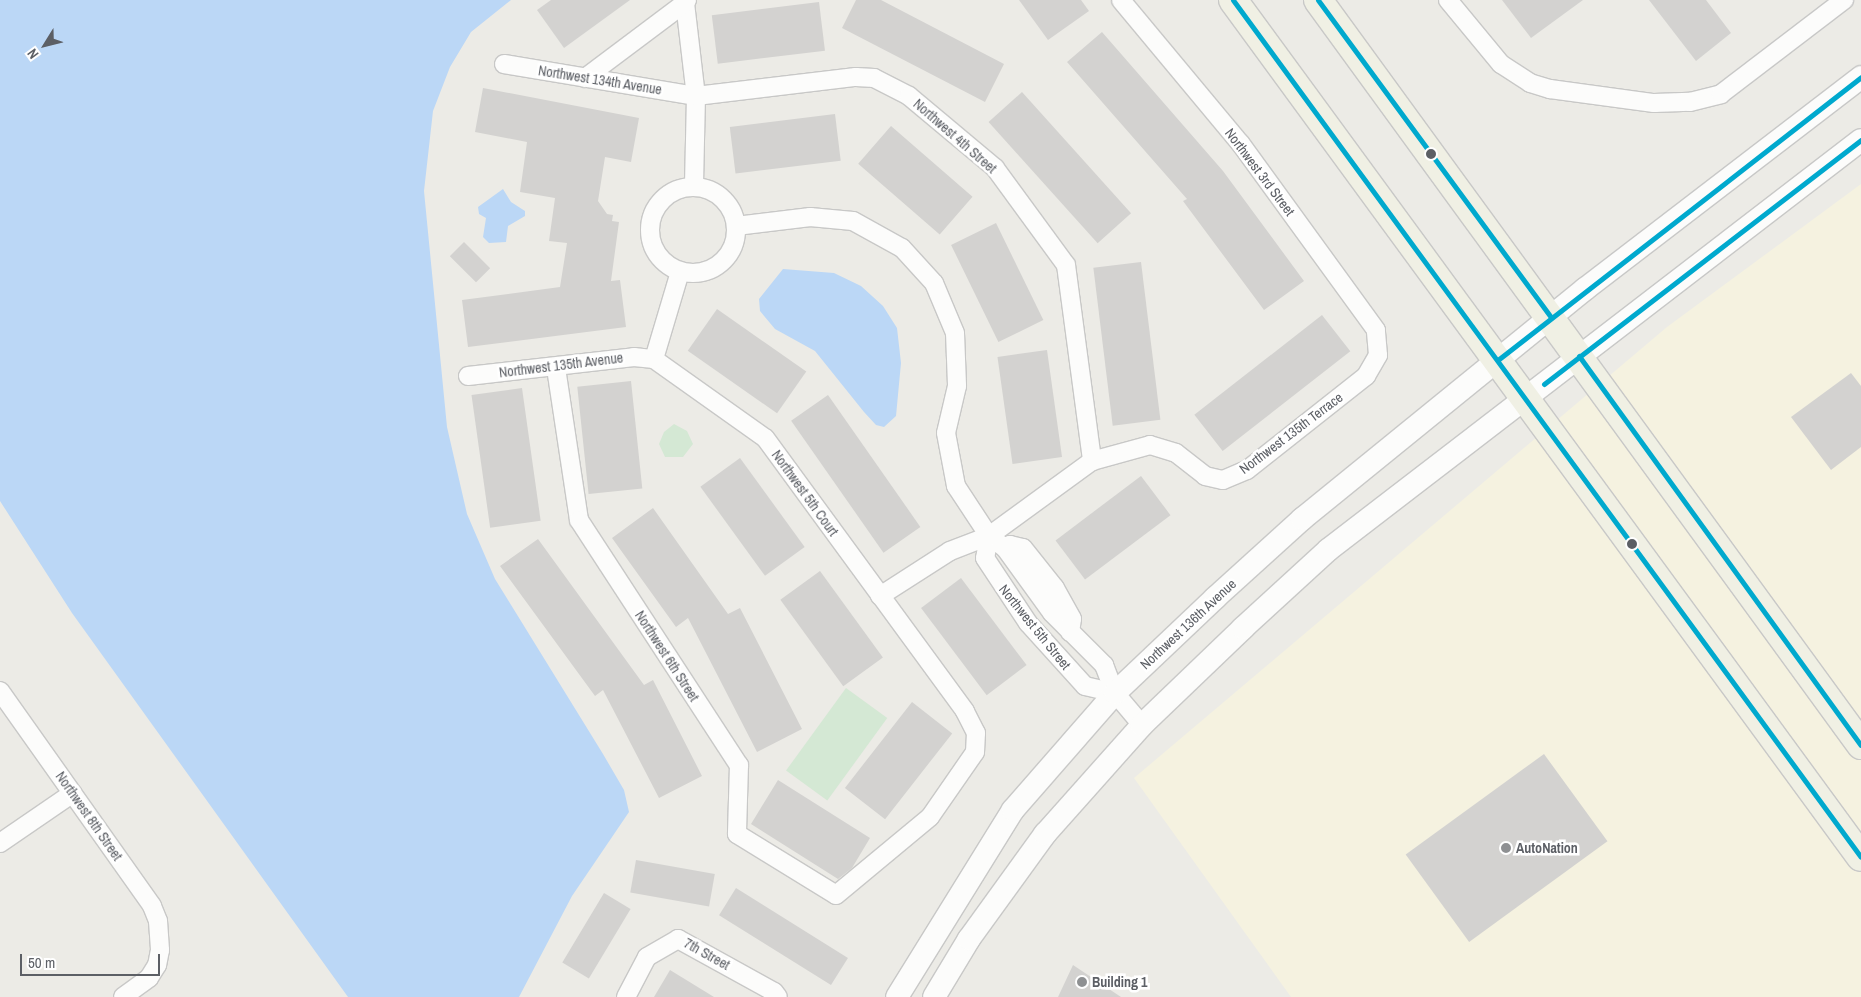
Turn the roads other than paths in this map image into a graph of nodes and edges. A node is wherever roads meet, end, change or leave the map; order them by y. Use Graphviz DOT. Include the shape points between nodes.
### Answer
graph roads {
  1 [pos="1121,0"];
  2 [pos="1233,0"];
  3 [pos="1318,0"];
  4 [pos="1448,0"];
  5 [pos="1844,0"];
  6 [pos="686,2"];
  7 [pos="504,64"];
  8 [pos="1861,77"];
  9 [pos="585,78"];
  10 [pos="696,96"];
  11 [pos="1861,140"];
  12 [pos="694,186"];
  13 [pos="736,226"];
  14 [pos="680,272"];
  15 [pos="1551,317"];
  16 [pos="1378,355"];
  17 [pos="1579,356"];
  18 [pos="654,359"];
  19 [pos="1499,359"];
  20 [pos="556,368"];
  21 [pos="468,376"];
  22 [pos="1527,398"];
  23 [pos="1092,461"];
  24 [pos="989,536"];
  25 [pos="1005,548"];
  26 [pos="1028,582"];
  27 [pos="880,596"];
  28 [pos="1008,596"];
  29 [pos="1070,632"];
  30 [pos="0,691"];
  31 [pos="1115,693"];
  32 [pos="1142,725"];
  33 [pos="976,734"];
  34 [pos="1861,744"];
  35 [pos="73,793"];
  36 [pos="0,843"];
  37 [pos="1860,855"];
  38 [pos="123,997"];
  39 [pos="626,997"];
  40 [pos="778,997"];
  41 [pos="897,997"];
  42 [pos="934,997"];
  1 -- 16 [label="street, Northwest 3rd Street" via="1240,143 1376,330"];
  2 -- 19 [label="highway"];
  3 -- 15 [label="highway"];
  4 -- 5 [label="street" via="1501,64 1530,83 1550,89 1654,103 1690,102 1721,94"];
  6 -- 9 [label="street"];
  6 -- 10 [label="street"];
  7 -- 9 [label="street, Northwest 134th Avenue"];
  8 -- 15 [label="street, Northwest 136th Avenue"];
  9 -- 10 [label="street, Northwest 134th Avenue"];
  10 -- 12 [label="street"];
  10 -- 23 [label="street, Northwest 4th Street" via="874,78 909,96 995,168 1066,265"];
  11 -- 17 [label="street"];
  12 -- 13 [label="street" via="707,188 722,198 733,214"];
  12 -- 14 [label="street" via="668,194 651,216 651,243 667,265"];
  13 -- 14 [label="street" via="730,253 720,264 694,274"];
  13 -- 24 [label="street, Northwest 5th Street" via="810,217 853,221 902,248 934,283 955,333 957,386 946,433 956,486"];
  14 -- 18 [label="street"];
  15 -- 17 [label="highway"];
  15 -- 19 [label="street, Northwest 136th Avenue"];
  16 -- 23 [label="street, Northwest 135th Terrace" via="1366,376 1247,470 1223,480 1205,476 1176,454 1150,445"];
  17 -- 22 [label="street"];
  17 -- 34 [label="highway"];
  18 -- 20 [label="street, Northwest 135th Avenue" via="634,357"];
  18 -- 27 [label="street, Northwest 5th Court" via="765,438"];
  19 -- 22 [label="highway"];
  19 -- 31 [label="street, Northwest 136th Avenue" via="1302,519"];
  20 -- 21 [label="street, Northwest 135th Avenue"];
  20 -- 33 [label="street, Northwest 6th Street" via="579,520 739,765 737,834 836,895 930,817 975,752"];
  22 -- 32 [label="street" via="1328,550"];
  22 -- 37 [label="highway"];
  23 -- 24 [label="street, Northwest 135th Terrace"];
  24 -- 25 [label="street, Northwest 5th Street"];
  24 -- 27 [label="street, Northwest 135th Terrace" via="950,551"];
  24 -- 28 [label="street, Northwest 5th Street" via="985,558"];
  25 -- 26 [label="street, Northwest 5th Street"];
  25 -- 29 [label="street" via="1010,545 1023,548 1055,588 1072,619"];
  26 -- 28 [label="street"];
  26 -- 29 [label="street, Northwest 5th Street"];
  27 -- 33 [label="street, Northwest 5th Court" via="965,711"];
  28 -- 31 [label="street, Northwest 5th Street" via="1043,642 1085,686"];
  29 -- 31 [label="street, Northwest 5th Street" via="1104,665"];
  30 -- 35 [label="street, Northwest 8th Street"];
  31 -- 32 [label="street, Northwest 5th Street"];
  31 -- 41 [label="street, Northwest 136th Avenue" via="1013,810"];
  32 -- 42 [label="street" via="1045,834 969,939"];
  35 -- 36 [label="street"];
  35 -- 38 [label="street, Northwest 8th Street" via="152,906 158,920 160,950 149,978"];
  39 -- 40 [label="street, 7th Street" via="647,957 678,939"];
}
